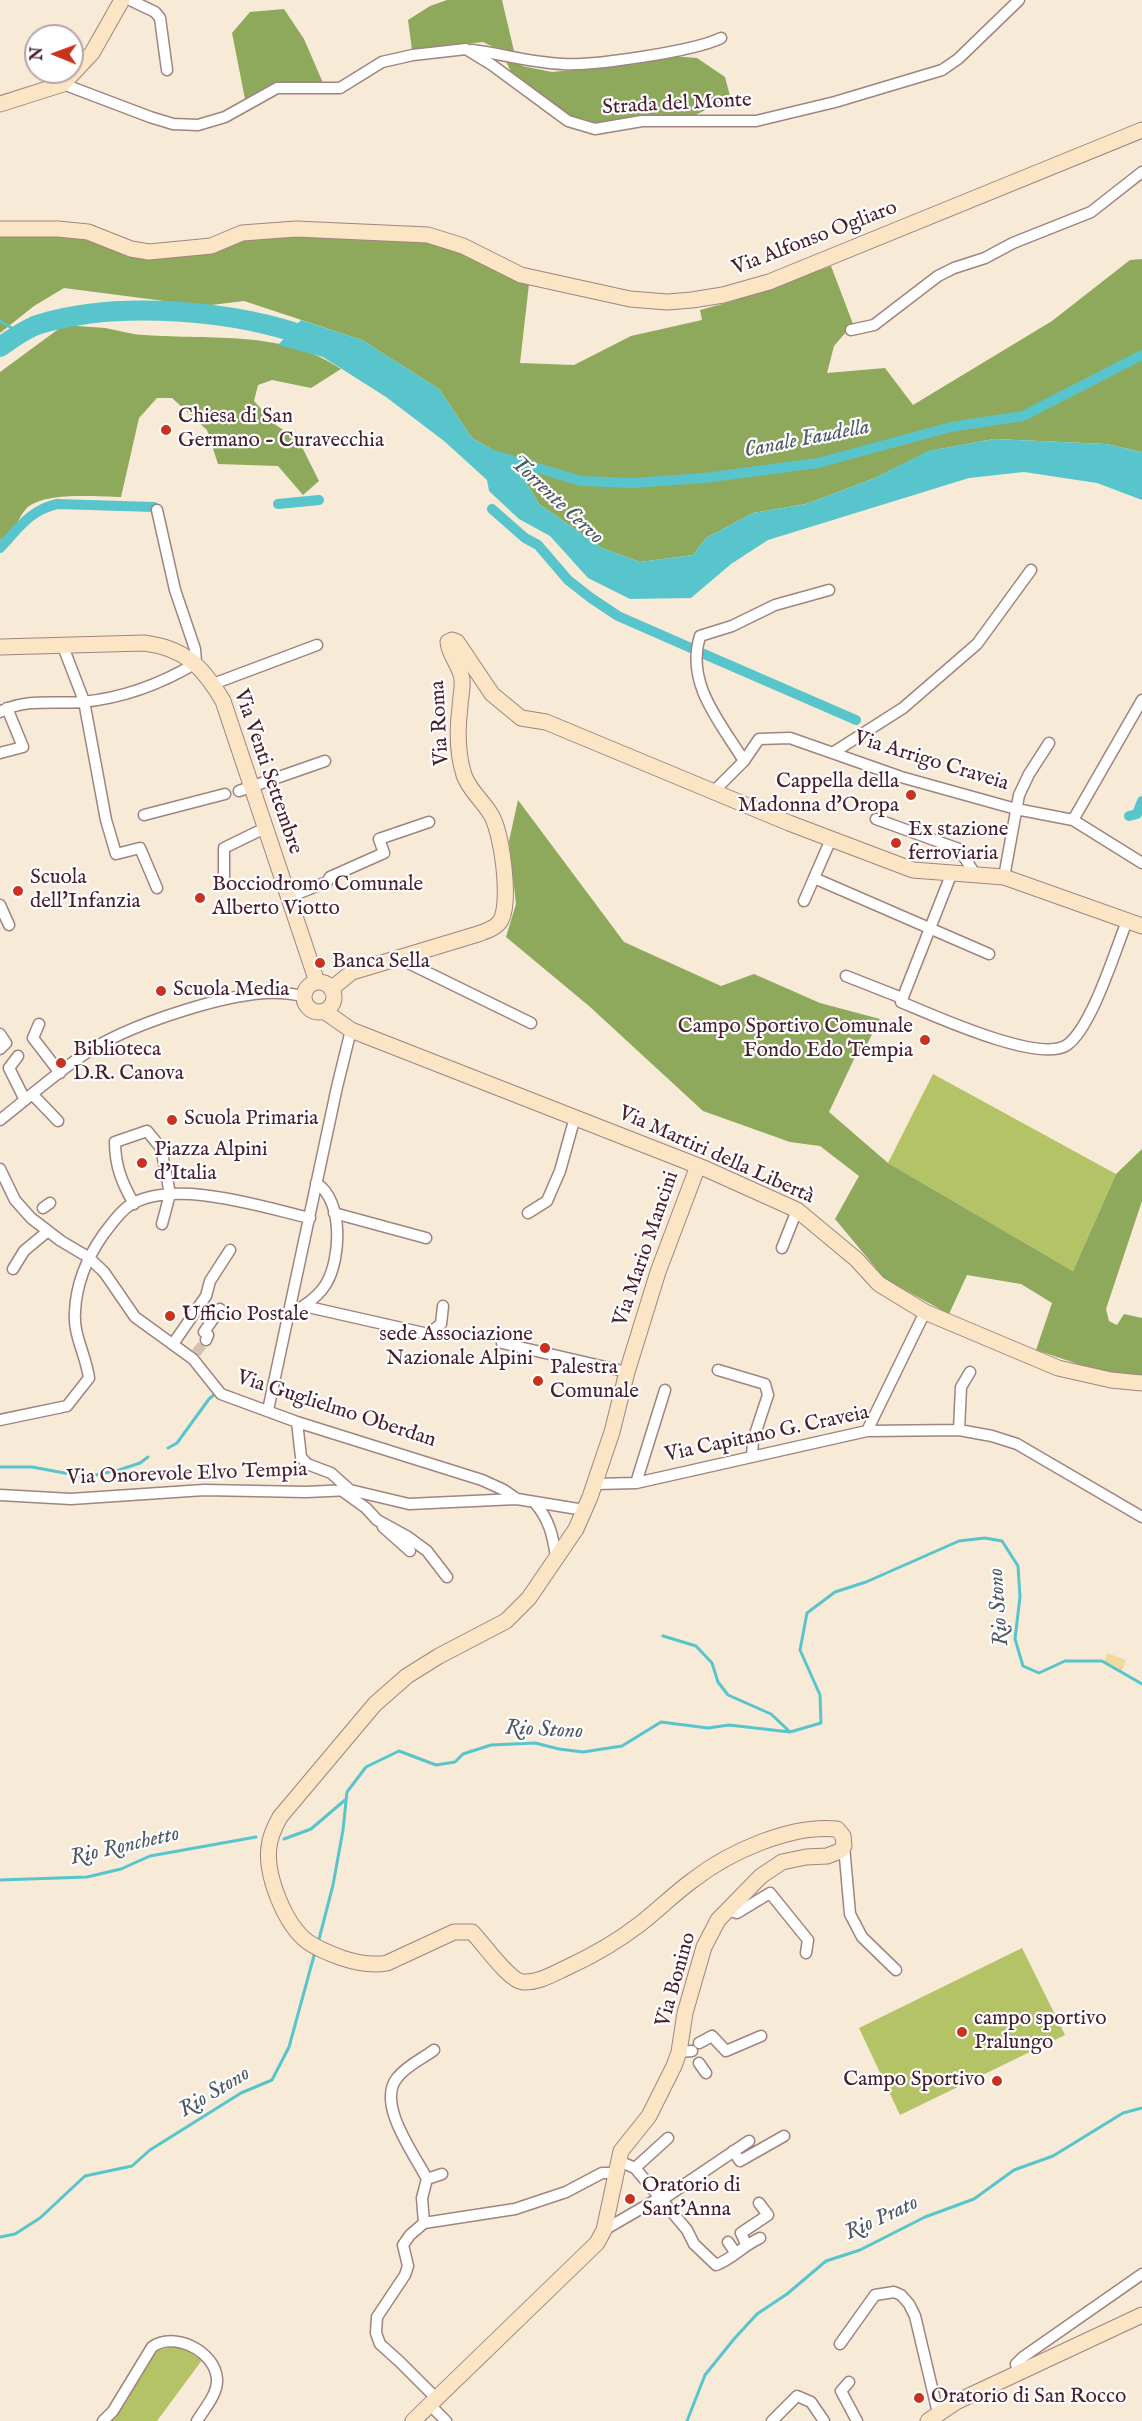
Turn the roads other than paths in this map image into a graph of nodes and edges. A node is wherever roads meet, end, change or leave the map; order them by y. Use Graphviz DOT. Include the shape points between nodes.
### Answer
graph roads {
  1 [pos="122,0"];
  2 [pos="130,0"];
  3 [pos="1019,0"];
  4 [pos="721,38"];
  5 [pos="466,49"];
  6 [pos="84,62"];
  7 [pos="167,70"];
  8 [pos="63,84"];
  9 [pos="0,104"];
  10 [pos="1142,130"];
  11 [pos="1142,172"];
  12 [pos="0,229"];
  13 [pos="851,330"];
  14 [pos="158,510"];
  15 [pos="1031,570"];
  16 [pos="829,590"];
  17 [pos="62,644"];
  18 [pos="317,645"];
  19 [pos="0,647"];
  20 [pos="196,663"];
  21 [pos="213,684"];
  22 [pos="1142,700"];
  23 [pos="84,701"];
  24 [pos="3,710"];
  25 [pos="1049,743"];
  26 [pos="834,752"];
  27 [pos="0,753"];
  28 [pos="325,761"];
  29 [pos="744,761"];
  30 [pos="246,789"];
  31 [pos="714,791"];
  32 [pos="225,794"];
  33 [pos="1016,809"];
  34 [pos="144,815"];
  35 [pos="876,819"];
  36 [pos="1073,820"];
  37 [pos="429,822"];
  38 [pos="265,828"];
  39 [pos="831,839"];
  40 [pos="1142,863"];
  41 [pos="975,874"];
  42 [pos="951,875"];
  43 [pos="1004,877"];
  44 [pos="224,878"];
  45 [pos="814,878"];
  46 [pos="157,888"];
  47 [pos="289,897"];
  48 [pos="804,901"];
  49 [pos="0,905"];
  50 [pos="1135,924"];
  51 [pos="9,925"];
  52 [pos="929,929"];
  53 [pos="989,954"];
  54 [pos="398,958"];
  55 [pos="846,976"];
  56 [pos="317,982"];
  57 [pos="332,989"];
  58 [pos="304,996"];
  59 [pos="902,998"];
  60 [pos="324,1011"];
  61 [pos="531,1023"];
  62 [pos="39,1024"];
  63 [pos="351,1030"];
  64 [pos="0,1034"];
  65 [pos="0,1049"];
  66 [pos="18,1056"];
  67 [pos="60,1073"];
  68 [pos="29,1097"];
  69 [pos="2,1114"];
  70 [pos="575,1117"];
  71 [pos="58,1121"];
  72 [pos="698,1166"];
  73 [pos="0,1169"];
  74 [pos="316,1183"];
  75 [pos="170,1194"];
  76 [pos="134,1204"];
  77 [pos="798,1210"];
  78 [pos="334,1213"];
  79 [pos="528,1213"];
  80 [pos="310,1218"];
  81 [pos="162,1224"];
  82 [pos="48,1231"];
  83 [pos="426,1238"];
  84 [pos="782,1248"];
  85 [pos="230,1250"];
  86 [pos="88,1257"];
  87 [pos="14,1269"];
  88 [pos="304,1306"];
  89 [pos="443,1306"];
  90 [pos="220,1309"];
  91 [pos="925,1312"];
  92 [pos="290,1314"];
  93 [pos="206,1340"];
  94 [pos="502,1343"];
  95 [pos="173,1344"];
  96 [pos="718,1370"];
  97 [pos="627,1372"];
  98 [pos="970,1372"];
  99 [pos="1142,1383"];
  100 [pos="665,1390"];
  101 [pos="268,1410"];
  102 [pos="0,1420"];
  103 [pos="297,1422"];
  104 [pos="959,1430"];
  105 [pos="867,1431"];
  106 [pos="752,1457"];
  107 [pos="636,1483"];
  108 [pos="595,1484"];
  109 [pos="345,1490"];
  110 [pos="0,1495"];
  111 [pos="517,1499"];
  112 [pos="535,1503"];
  113 [pos="584,1510"];
  114 [pos="1142,1517"];
  115 [pos="377,1520"];
  116 [pos="410,1551"];
  117 [pos="556,1557"];
  118 [pos="447,1577"];
  119 [pos="844,1846"];
  120 [pos="728,1910"];
  121 [pos="806,1953"];
  122 [pos="896,1970"];
  123 [pos="761,2036"];
  124 [pos="434,2050"];
  125 [pos="692,2053"];
  126 [pos="706,2073"];
  127 [pos="784,2136"];
  128 [pos="668,2138"];
  129 [pos="749,2141"];
  130 [pos="733,2151"];
  131 [pos="618,2167"];
  132 [pos="635,2168"];
  133 [pos="442,2174"];
  134 [pos="427,2179"];
  135 [pos="662,2198"];
  136 [pos="759,2203"];
  137 [pos="424,2223"];
  138 [pos="604,2230"];
  139 [pos="760,2238"];
  140 [pos="728,2242"];
  141 [pos="746,2244"];
  142 [pos="735,2252"];
  143 [pos="1142,2274"];
  144 [pos="1142,2315"];
  145 [pos="840,2344"];
  146 [pos="1018,2372"];
  147 [pos="849,2382"];
  148 [pos="433,2402"];
  149 [pos="933,2417"];
  150 [pos="103,2421"];
  151 [pos="197,2421"];
  152 [pos="413,2421"];
  153 [pos="446,2421"];
  154 [pos="772,2421"];
  155 [pos="824,2421"];
  156 [pos="857,2421"];
  1 -- 6 [label="street"];
  2 -- 7 [label="street" via="160,18"];
  3 -- 5 [label="street, Strada del Monte" via="942,70 756,121 642,121 595,129 568,121"];
  4 -- 5 [label="street" via="672,50 566,64"];
  5 -- 8 [label="street" via="382,62 340,88 277,88 225,117 198,125 173,124"];
  8 -- 9 [label="street"];
  10 -- 12 [label="street, Via Alfonso Ogliaro" via="778,279 723,296 667,302 630,299 521,275 463,246 428,235 296,229 242,233 211,246 149,252 88,232"];
  11 -- 13 [label="street" via="1091,212 954,268 874,325"];
  14 -- 20 [label="street, Via Venti Settembre"];
  15 -- 26 [label="street, Via Arrigo Craveia" via="977,644 942,677 903,708"];
  16 -- 29 [label="street" via="775,605 700,636 696,648 699,677 707,702"];
  17 -- 19 [label="street"];
  17 -- 20 [label="street" via="165,645"];
  17 -- 23 [label="street"];
  18 -- 21 [label="street"];
  20 -- 21 [label="street, Via Venti Settembre"];
  20 -- 23 [label="street" via="137,692"];
  21 -- 30 [label="street, Via Venti Settembre" via="223,701"];
  22 -- 36 [label="street"];
  23 -- 24 [label="street" via="22,704"];
  23 -- 46 [label="street" via="116,854 140,848"];
  24 -- 27 [label="street" via="23,747"];
  25 -- 33 [label="street, Via Arrigo Craveia" via="1029,774"];
  26 -- 29 [label="street, Via Arrigo Craveia" via="790,738 759,739"];
  26 -- 33 [label="street, Via Arrigo Craveia" via="901,777"];
  28 -- 30 [label="street"];
  29 -- 31 [label="street, Via Arrigo Craveia"];
  30 -- 38 [label="street, Via Venti Settembre"];
  31 -- 39 [label="street, Via Roma"];
  31 -- 54 [label="street, Via Roma" via="546,722 521,718 492,694 457,642 448,642 448,651 462,680 457,732 462,764 476,797 496,825 505,908 500,922 492,928"];
  32 -- 34 [label="street"];
  33 -- 36 [label="street"];
  33 -- 43 [label="street, Via Arrigo Craveia"];
  35 -- 41 [label="street" via="959,849"];
  36 -- 40 [label="street"];
  37 -- 47 [label="street" via="380,839 384,853"];
  38 -- 44 [label="street" via="224,848"];
  38 -- 47 [label="street, Via Venti Settembre"];
  39 -- 42 [label="street, Via Roma" via="913,870"];
  39 -- 45 [label="street"];
  41 -- 42 [label="street, Via Roma"];
  41 -- 43 [label="street, Via Roma"];
  42 -- 52 [label="street"];
  43 -- 50 [label="street, Via Roma"];
  45 -- 48 [label="street"];
  45 -- 52 [label="street"];
  47 -- 56 [label="street, Via Venti Settembre"];
  49 -- 51 [label="street"];
  50 -- 59 [label="street" via="1086,1023 1068,1044 1056,1050 1012,1044 901,1002"];
  52 -- 53 [label="street"];
  52 -- 59 [label="street"];
  54 -- 57 [label="street, Via Roma" via="352,972"];
  54 -- 61 [label="street"];
  55 -- 59 [label="street"];
  56 -- 57 [label="street"];
  56 -- 58 [label="street" via="308,987"];
  57 -- 60 [label="street" via="334,1000"];
  58 -- 60 [label="street" via="310,1010"];
  58 -- 67 [label="street" via="264,993 202,1005 121,1034"];
  60 -- 63 [label="street, Via Martiri della Libertà"];
  62 -- 67 [label="street" via="33,1038"];
  63 -- 70 [label="street, Via Martiri della Libertà"];
  63 -- 74 [label="street"];
  64 -- 65 [label="street" via="6,1043"];
  66 -- 68 [label="street" via="9,1068"];
  67 -- 68 [label="street"];
  68 -- 69 [label="street"];
  68 -- 71 [label="street"];
  70 -- 72 [label="street, Via Martiri della Libertà"];
  70 -- 79 [label="street" via="547,1201"];
  72 -- 77 [label="street, Via Martiri della Libertà"];
  72 -- 97 [label="street, Via Mario Mancini" via="658,1272"];
  73 -- 82 [label="street, Via Guglielmo Oberdan" via="15,1200 40,1211"];
  74 -- 78 [label="street" via="322,1187"];
  74 -- 80 [label="street"];
  75 -- 76 [label="street"];
  75 -- 76 [label="street" via="161,1148 147,1131 115,1142 121,1182"];
  75 -- 80 [label="street" via="198,1194"];
  75 -- 81 [label="street"];
  76 -- 86 [label="street" via="113,1221"];
  77 -- 84 [label="street"];
  77 -- 91 [label="street, Via Martiri della Libertà" via="879,1284"];
  78 -- 83 [label="street"];
  78 -- 88 [label="street" via="338,1227 333,1265 318,1296"];
  80 -- 92 [label="street"];
  82 -- 86 [label="street, Via Guglielmo Oberdan"];
  82 -- 87 [label="street" via="24,1251"];
  85 -- 95 [label="street" via="210,1281 206,1296"];
  86 -- 95 [label="street, Via Guglielmo Oberdan" via="104,1272 135,1317"];
  86 -- 102 [label="street" via="75,1311 75,1333 89,1378 67,1406"];
  88 -- 89 [label="street" via="428,1334 441,1324"];
  88 -- 92 [label="street"];
  90 -- 93 [label="street" via="204,1332 208,1335"];
  91 -- 99 [label="street, Via Martiri della Libertà" via="1058,1368"];
  91 -- 105 [label="street"];
  92 -- 101 [label="street"];
  94 -- 97 [label="street"];
  95 -- 101 [label="street, Via Guglielmo Oberdan" via="195,1356 221,1394"];
  96 -- 106 [label="street" via="765,1384 768,1395 753,1440"];
  97 -- 108 [label="street, Via Mario Mancini"];
  98 -- 104 [label="street" via="961,1387"];
  100 -- 107 [label="street"];
  101 -- 103 [label="street, Via Guglielmo Oberdan"];
  103 -- 109 [label="street" via="301,1457 306,1464 331,1473"];
  103 -- 111 [label="street, Via Guglielmo Oberdan" via="482,1480"];
  104 -- 105 [label="street, Via Capitano G. Craveia"];
  104 -- 114 [label="street, Via Capitano G. Craveia" via="1017,1444"];
  105 -- 106 [label="street, Via Capitano G. Craveia"];
  106 -- 107 [label="street, Via Capitano G. Craveia"];
  107 -- 108 [label="street, Via Capitano G. Craveia"];
  108 -- 113 [label="street"];
  109 -- 110 [label="street, Via Onorevole Elvo Tempia" via="204,1490 72,1499"];
  109 -- 111 [label="street, Via Onorevole Elvo Tempia" via="409,1504"];
  109 -- 115 [label="street"];
  111 -- 112 [label="street, Via Guglielmo Oberdan"];
  112 -- 113 [label="street, Via Guglielmo Oberdan"];
  112 -- 117 [label="street" via="553,1535"];
  113 -- 117 [label="street"];
  115 -- 116 [label="street"];
  115 -- 118 [label="street" via="427,1551"];
  117 -- 119 [label="street, Via Bonino" via="529,1598 506,1621 407,1676 375,1704 280,1817 269,1846 269,1867 294,1927 328,1953 376,1965 454,1932 472,1932 508,1975 522,1983 544,1979 595,1953 639,1925 694,1879 756,1845 821,1828 837,1829"];
  119 -- 120 [label="street, Via Bonino" via="827,1856 782,1862 760,1876"];
  119 -- 122 [label="street" via="850,1914 862,1937"];
  120 -- 121 [label="street" via="737,1913 770,1893 808,1940"];
  120 -- 125 [label="street, Via Bonino" via="704,1947 685,2013"];
  123 -- 125 [label="street" via="726,2051 712,2036"];
  124 -- 134 [label="street" via="396,2079 391,2093 399,2129"];
  125 -- 126 [label="street"];
  125 -- 131 [label="street, Via Bonino" via="625,2146"];
  127 -- 130 [label="street" via="740,2161"];
  128 -- 132 [label="street"];
  129 -- 130 [label="street"];
  130 -- 135 [label="street"];
  131 -- 132 [label="street"];
  131 -- 137 [label="street" via="566,2192 515,2209"];
  131 -- 138 [label="street, Via Bonino"];
  132 -- 135 [label="street"];
  133 -- 134 [label="street"];
  134 -- 137 [label="street" via="422,2199"];
  135 -- 138 [label="street"];
  135 -- 142 [label="street" via="694,2244 716,2265"];
  136 -- 141 [label="street" via="768,2215 741,2233"];
  137 -- 148 [label="street" via="403,2245 408,2266 377,2317 376,2333 380,2344"];
  138 -- 148 [label="street, Via Bonino" via="597,2243"];
  139 -- 141 [label="street"];
  140 -- 142 [label="street"];
  141 -- 142 [label="street"];
  143 -- 146 [label="street" via="1023,2357 1016,2364"];
  144 -- 146 [label="street"];
  145 -- 149 [label="street" via="875,2295 901,2295 915,2316"];
  146 -- 149 [label="street"];
  147 -- 156 [label="street" via="841,2391"];
  148 -- 152 [label="street, Via Bonino"];
  148 -- 153 [label="street"];
  150 -- 151 [label="street" via="152,2347 177,2340 208,2360 215,2371 214,2392"];
  154 -- 155 [label="street" via="797,2396 811,2402"];
}
